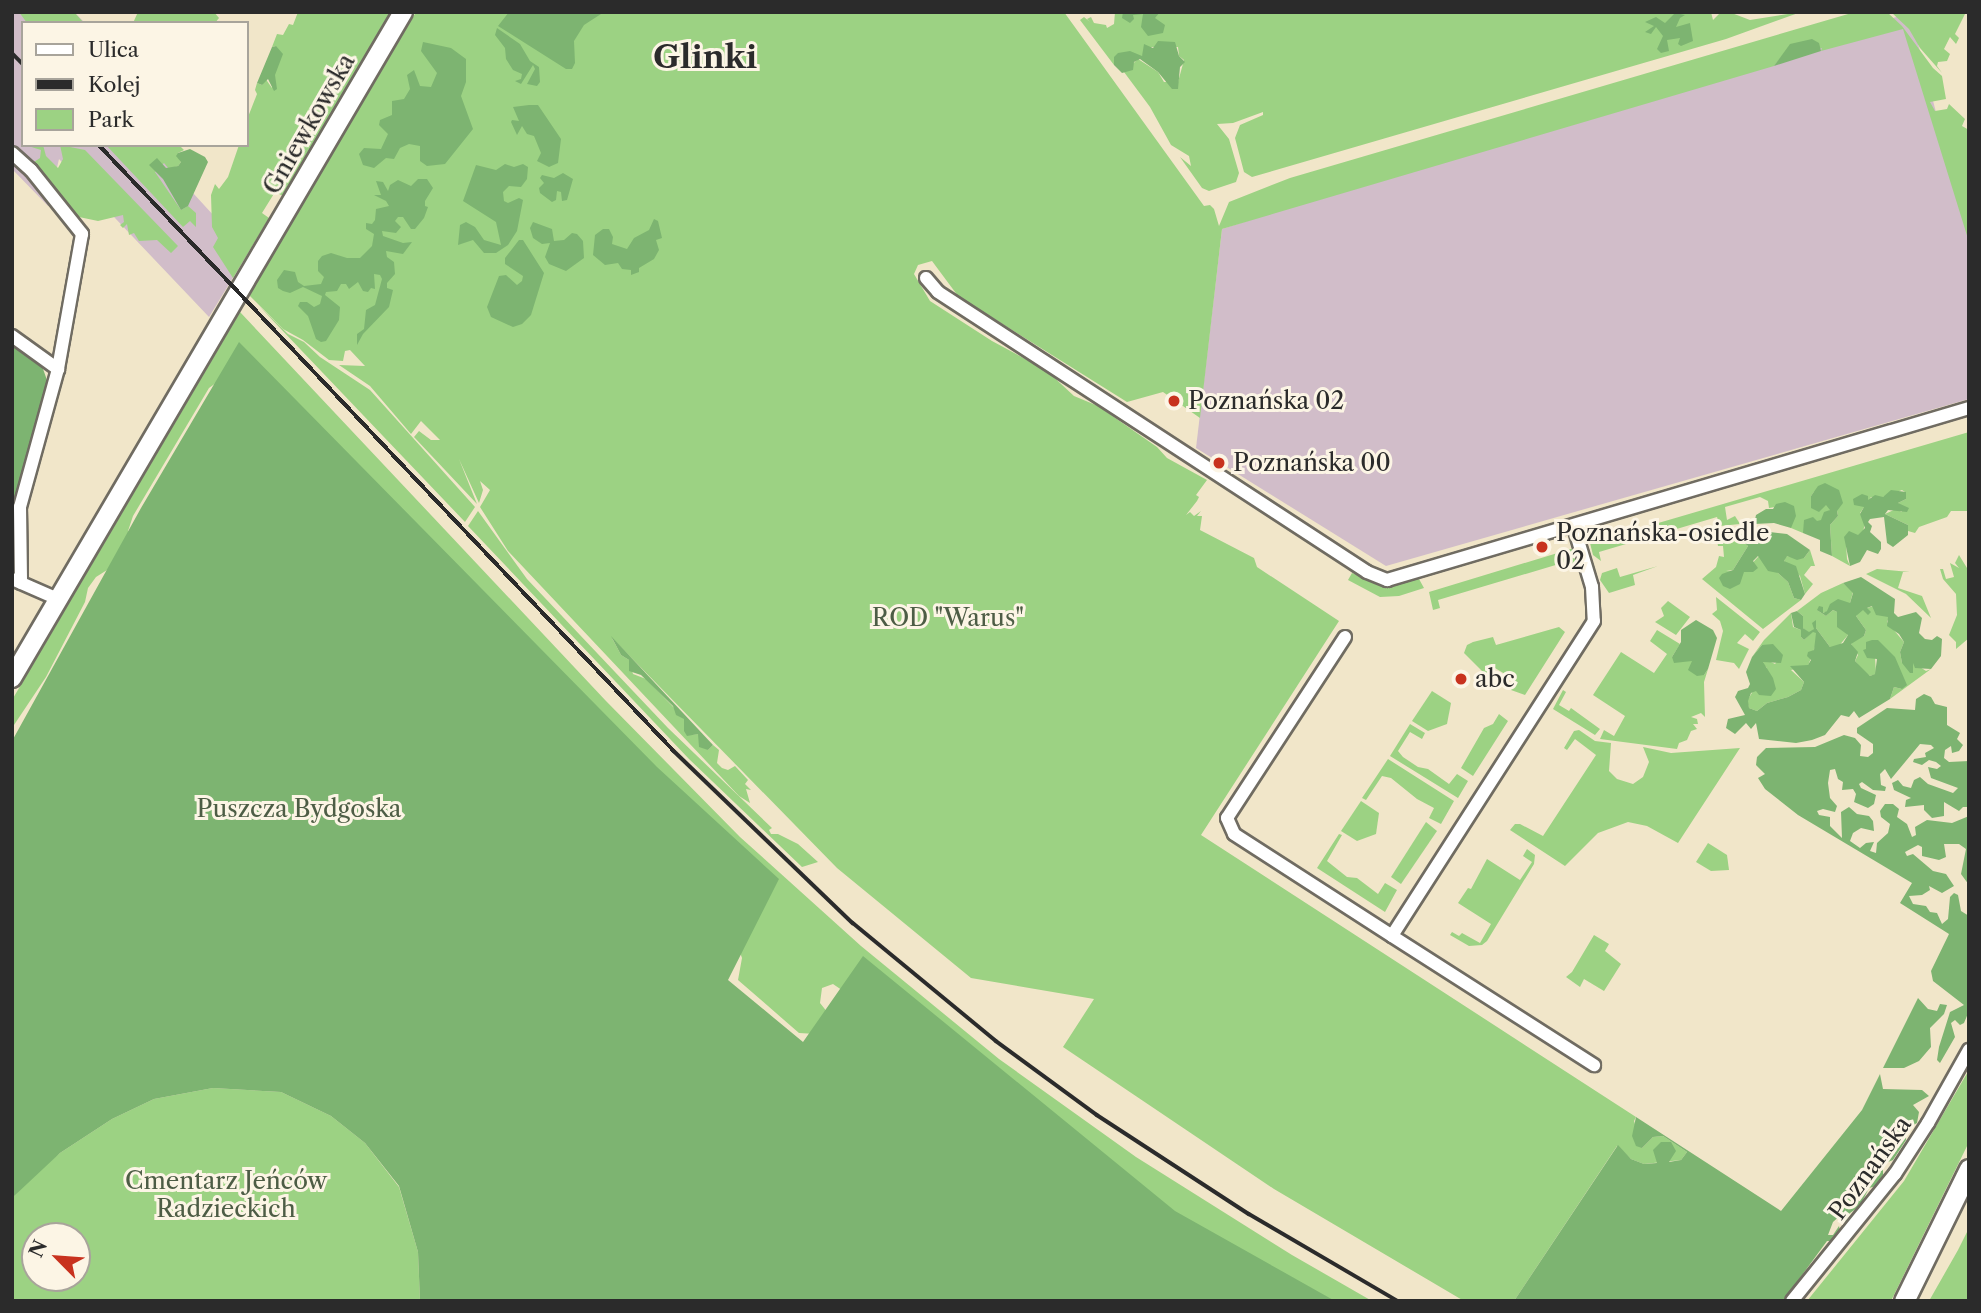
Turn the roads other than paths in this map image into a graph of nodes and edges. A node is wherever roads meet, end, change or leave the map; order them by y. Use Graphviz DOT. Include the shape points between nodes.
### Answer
graph roads {
  1 [pos="403,12"];
  2 [pos="12,153"];
  3 [pos="926,278"];
  4 [pos="12,336"];
  5 [pos="58,369"];
  6 [pos="1969,408"];
  7 [pos="1574,527"];
  8 [pos="17,581"];
  9 [pos="58,600"];
  10 [pos="1345,637"];
  11 [pos="12,678"];
  12 [pos="1392,936"];
  13 [pos="1969,1050"];
  14 [pos="1594,1065"];
  15 [pos="1969,1169"];
  16 [pos="1792,1301"];
  17 [pos="1903,1301"];
  1 -- 9 [label="main road, Gniewkowska"];
  2 -- 5 [label="street" via="82,234"];
  3 -- 7 [label="street" via="938,292 1378,578 1396,579"];
  4 -- 5 [label="street"];
  5 -- 8 [label="street" via="20,506"];
  6 -- 7 [label="street"];
  7 -- 12 [label="street" via="1592,587 1594,621"];
  8 -- 9 [label="street"];
  9 -- 11 [label="main road, Gniewkowska"];
  10 -- 12 [label="street" via="1230,810 1228,824 1234,834"];
  12 -- 14 [label="street"];
  13 -- 16 [label="street, Poznańska" via="1899,1168"];
  15 -- 17 [label="highway"];
}
